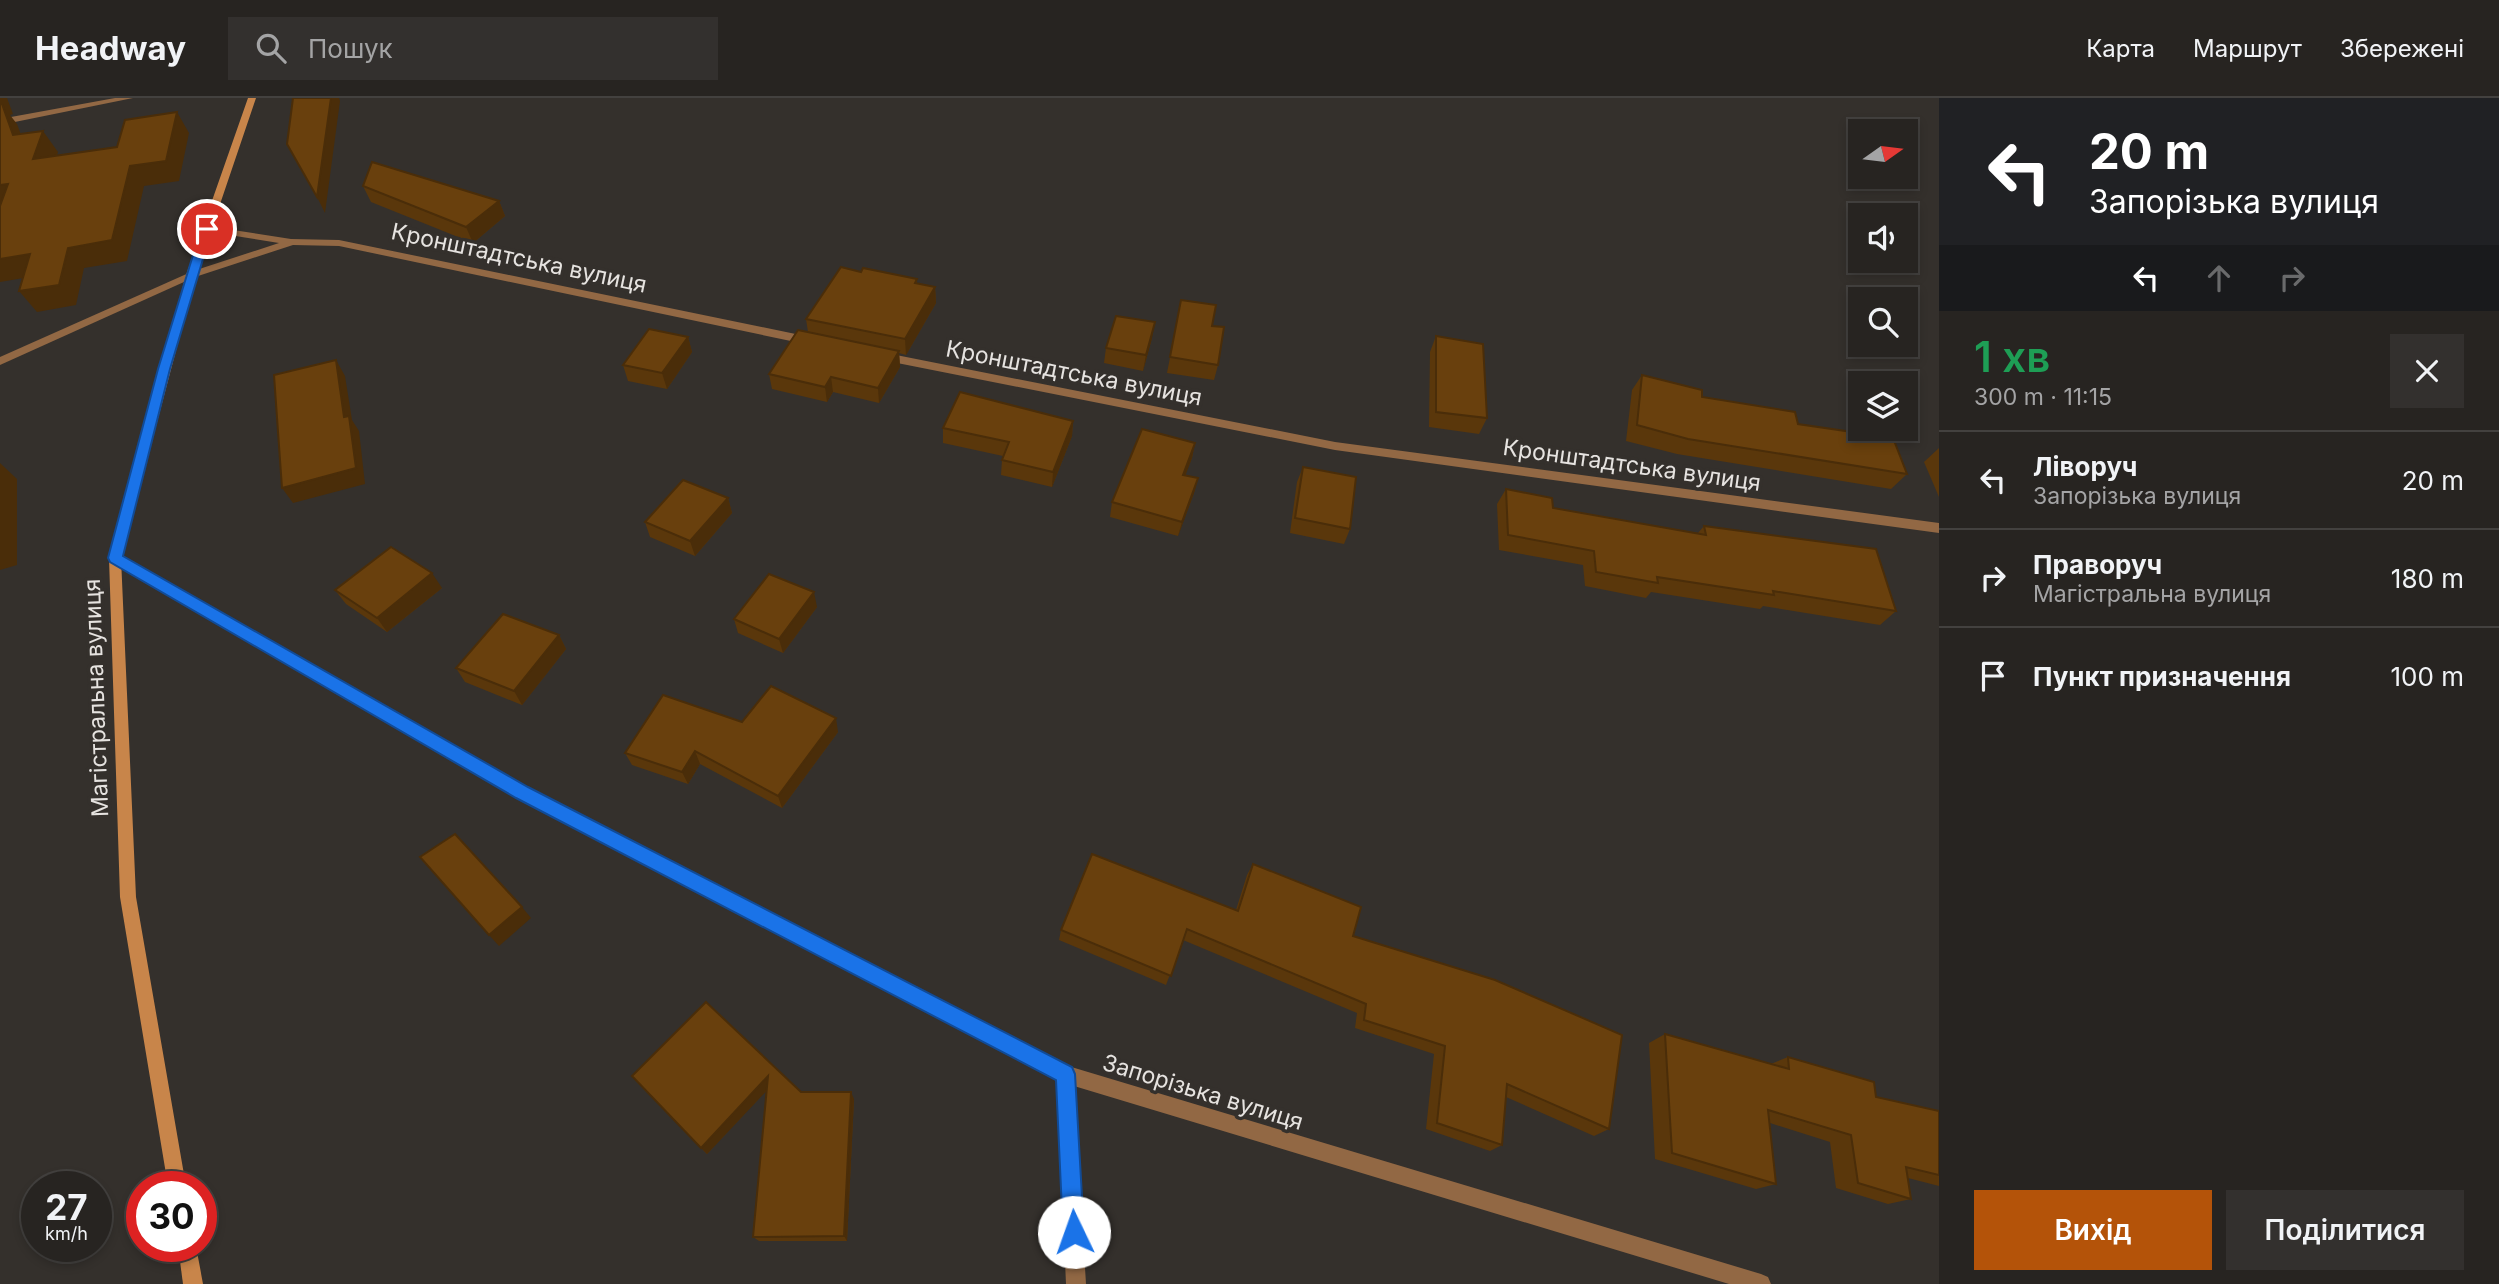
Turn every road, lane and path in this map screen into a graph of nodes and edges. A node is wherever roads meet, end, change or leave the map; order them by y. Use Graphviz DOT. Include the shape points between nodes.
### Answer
graph roads {
  1 [pos="129,98"];
  2 [pos="252,98"];
  3 [pos="0,122"];
  4 [pos="207,229"];
  5 [pos="291,242"];
  6 [pos="191,275"];
  7 [pos="818,343"];
  8 [pos="872,354"];
  9 [pos="0,360"];
  10 [pos="1939,528"];
  11 [pos="115,558"];
  12 [pos="1065,1074"];
  13 [pos="174,1171"];
  14 [pos="190,1262"];
  15 [pos="193,1284"];
  16 [pos="1076,1284"];
  17 [pos="1761,1284"];
  1 -- 3 [label="street"];
  2 -- 4 [label="main road, Магістральна вулиця"];
  4 -- 5 [label="street, Кронштадтська вулиця"];
  4 -- 6 [label="main road, Магістральна вулиця"];
  5 -- 6 [label="street"];
  5 -- 7 [label="street, Кронштадтська вулиця" via="352,245"];
  6 -- 9 [label="street"];
  6 -- 11 [label="main road, Магістральна вулиця"];
  8 -- 10 [label="street, Кронштадтська вулиця" via="1335,446"];
  11 -- 12 [label="street, Запорізька вулиця" via="522,793"];
  11 -- 13 [label="main road, Магістральна вулиця" via="128,897"];
  12 -- 16 [label="street"];
  12 -- 17 [label="street, Запорізька вулиця"];
  14 -- 15 [label="main road"];
}
